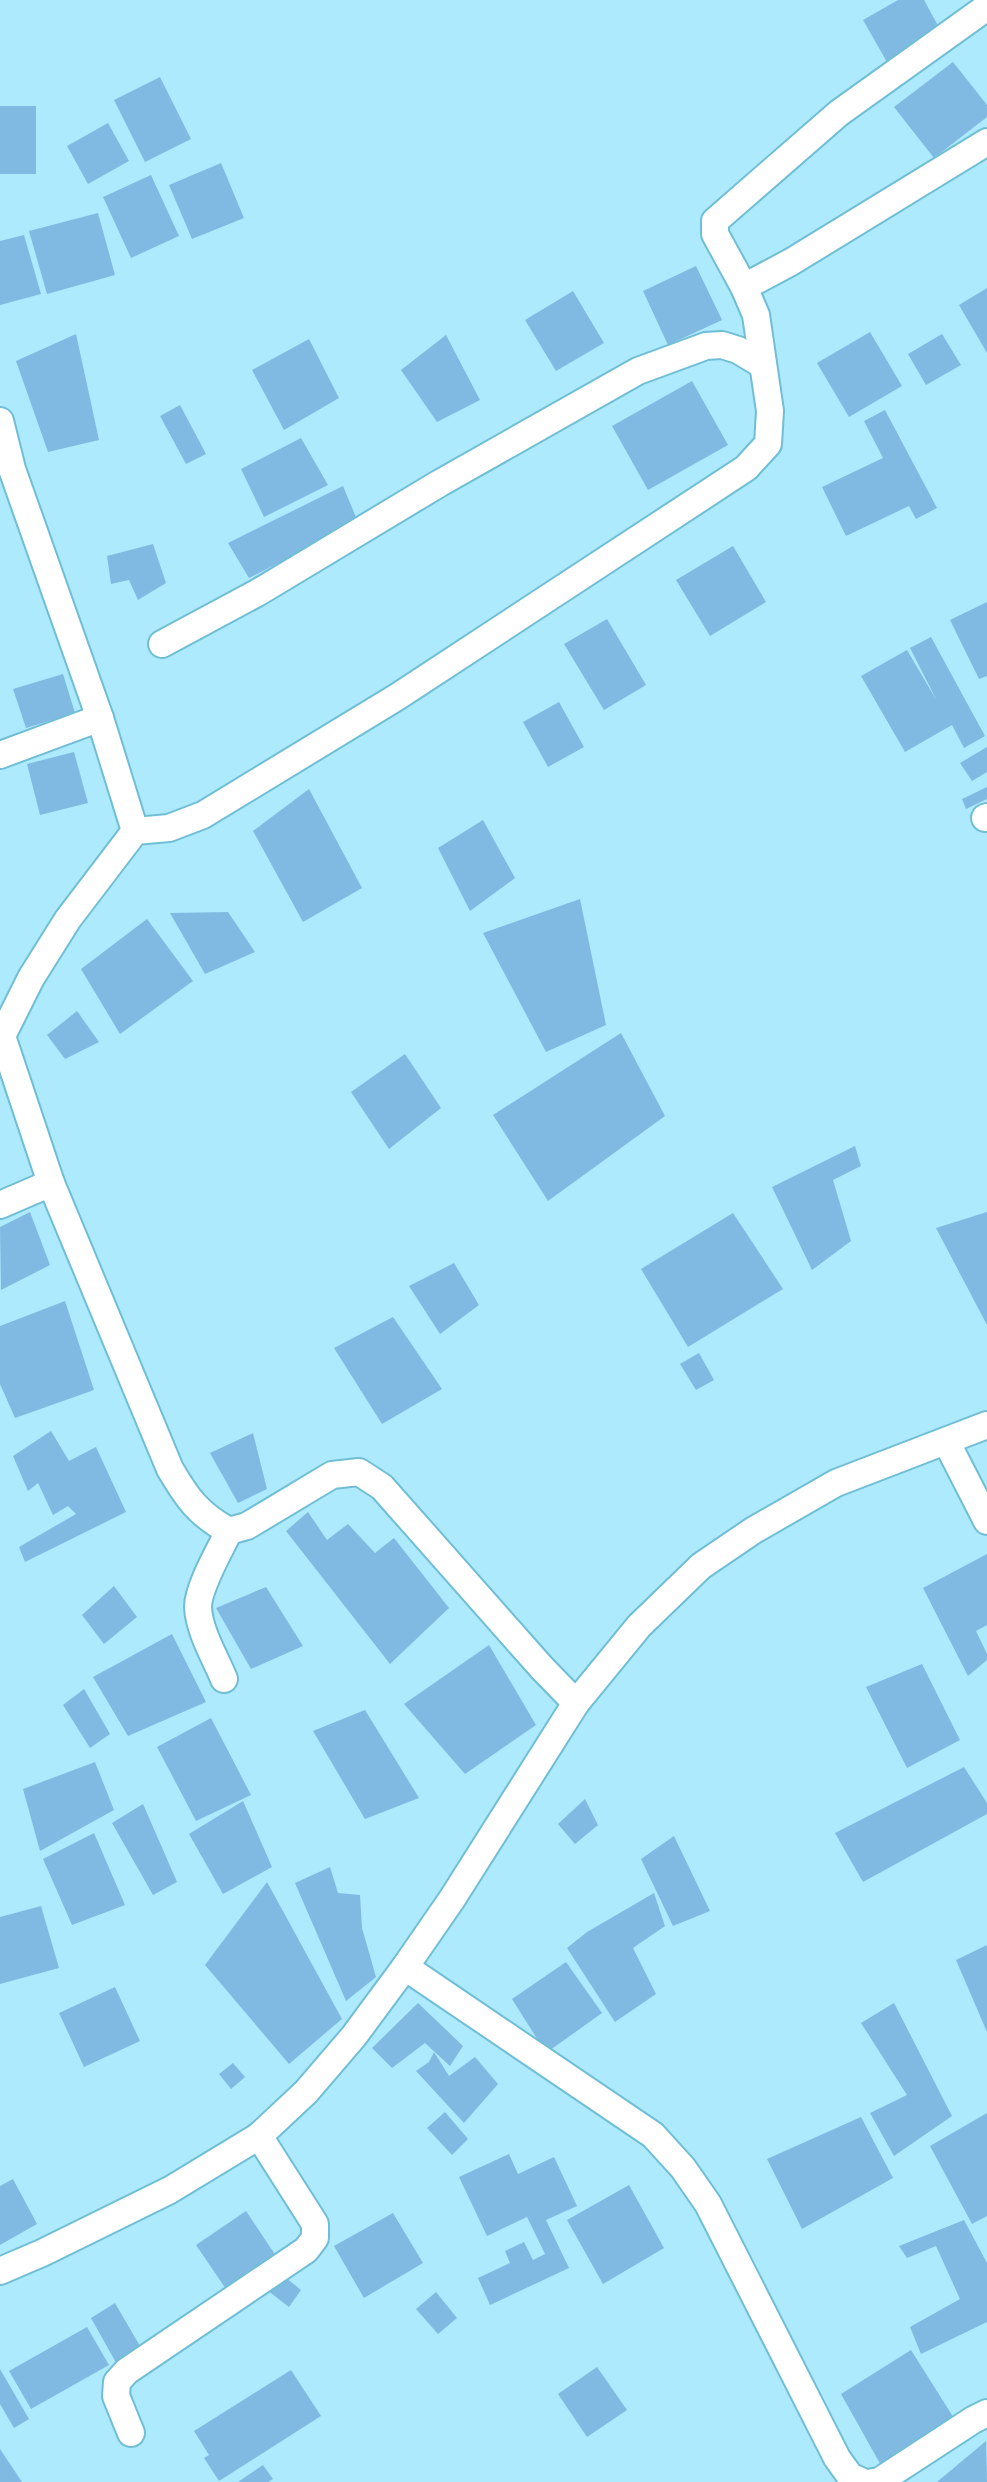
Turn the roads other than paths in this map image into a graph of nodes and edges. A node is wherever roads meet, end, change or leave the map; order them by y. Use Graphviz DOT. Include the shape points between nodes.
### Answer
graph roads {
  1 [pos="987,7"];
  2 [pos="987,142"];
  3 [pos="744,287"];
  4 [pos="763,365"];
  5 [pos="0,421"];
  6 [pos="162,644"];
  7 [pos="100,718"];
  8 [pos="0,755"];
  9 [pos="135,831"];
  10 [pos="1,1037"];
  11 [pos="51,1183"];
  12 [pos="0,1205"];
  13 [pos="987,1425"];
  14 [pos="946,1441"];
  15 [pos="987,1521"];
  16 [pos="229,1531"];
  17 [pos="224,1679"];
  18 [pos="576,1703"];
  19 [pos="405,1967"];
  20 [pos="259,2136"];
  21 [pos="0,2271"];
  22 [pos="987,2413"];
  23 [pos="131,2433"];
  24 [pos="863,2482"];
  25 [pos="873,2482"];
  1 -- 3 [label="street" via="839,113 715,221 715,234"];
  2 -- 3 [label="street"];
  3 -- 4 [label="street" via="756,315"];
  4 -- 6 [label="street" via="722,345 638,371"];
  4 -- 9 [label="street" via="770,411 768,444 746,468 397,697 203,815 169,828"];
  5 -- 7 [label="street"];
  7 -- 8 [label="street"];
  7 -- 9 [label="street"];
  9 -- 10 [label="street" via="68,919"];
  10 -- 11 [label="street"];
  11 -- 12 [label="street"];
  11 -- 16 [label="street" via="170,1469 189,1502"];
  13 -- 14 [label="street"];
  14 -- 15 [label="street"];
  14 -- 18 [label="street" via="836,1483 701,1566 639,1626"];
  16 -- 17 [label="street" via="198,1605"];
  16 -- 18 [label="street" via="247,1526 332,1475 359,1472 382,1487"];
  18 -- 19 [label="street"];
  19 -- 20 [label="street" via="306,2092"];
  19 -- 24 [label="street" via="653,2135 683,2168 708,2204 837,2458 850,2476"];
  20 -- 21 [label="street" via="170,2190"];
  20 -- 23 [label="street" via="315,2224 315,2238 306,2250 127,2371 117,2382 116,2396"];
  22 -- 25 [label="street"];
}
